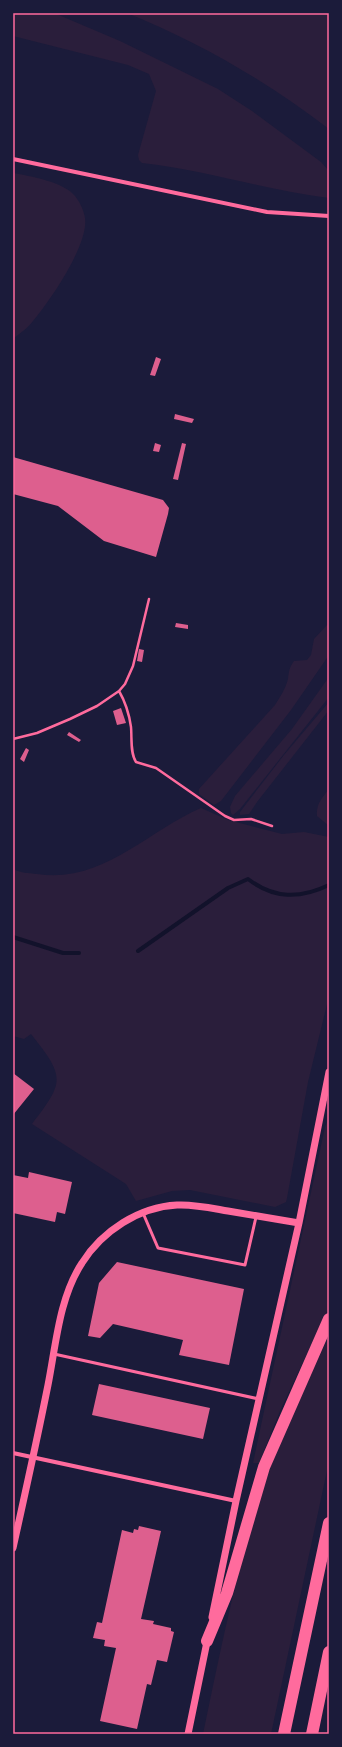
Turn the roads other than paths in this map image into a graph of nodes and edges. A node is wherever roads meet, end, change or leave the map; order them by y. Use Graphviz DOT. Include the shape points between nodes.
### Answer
graph roads {
  1 [pos="13,159"];
  2 [pos="329,216"];
  3 [pos="329,1072"];
  4 [pos="328,1084"];
  5 [pos="143,1213"];
  6 [pos="256,1216"];
  7 [pos="299,1223"];
  8 [pos="329,1319"];
  9 [pos="54,1354"];
  10 [pos="259,1399"];
  11 [pos="13,1453"];
  12 [pos="34,1457"];
  13 [pos="236,1501"];
  14 [pos="329,1524"];
  15 [pos="13,1548"];
  16 [pos="207,1641"];
  17 [pos="329,1652"];
  18 [pos="188,1734"];
  19 [pos="284,1734"];
  20 [pos="312,1734"];
  1 -- 2 [label="street" via="267,212"];
  3 -- 4 [label="street"];
  4 -- 7 [label="street"];
  5 -- 6 [label="street" via="176,1205"];
  5 -- 6 [label="lane" via="158,1248 245,1265"];
  5 -- 9 [label="street" via="114,1229 97,1243 81,1263 70,1287"];
  6 -- 7 [label="street"];
  7 -- 10 [label="street"];
  8 -- 16 [label="highway" via="264,1467 227,1593"];
  9 -- 10 [label="lane"];
  9 -- 12 [label="street"];
  10 -- 13 [label="street"];
  11 -- 12 [label="street"];
  12 -- 13 [label="street"];
  12 -- 15 [label="street"];
  13 -- 16 [label="street"];
  14 -- 19 [label="highway"];
  16 -- 18 [label="street"];
  17 -- 20 [label="highway"];
}
